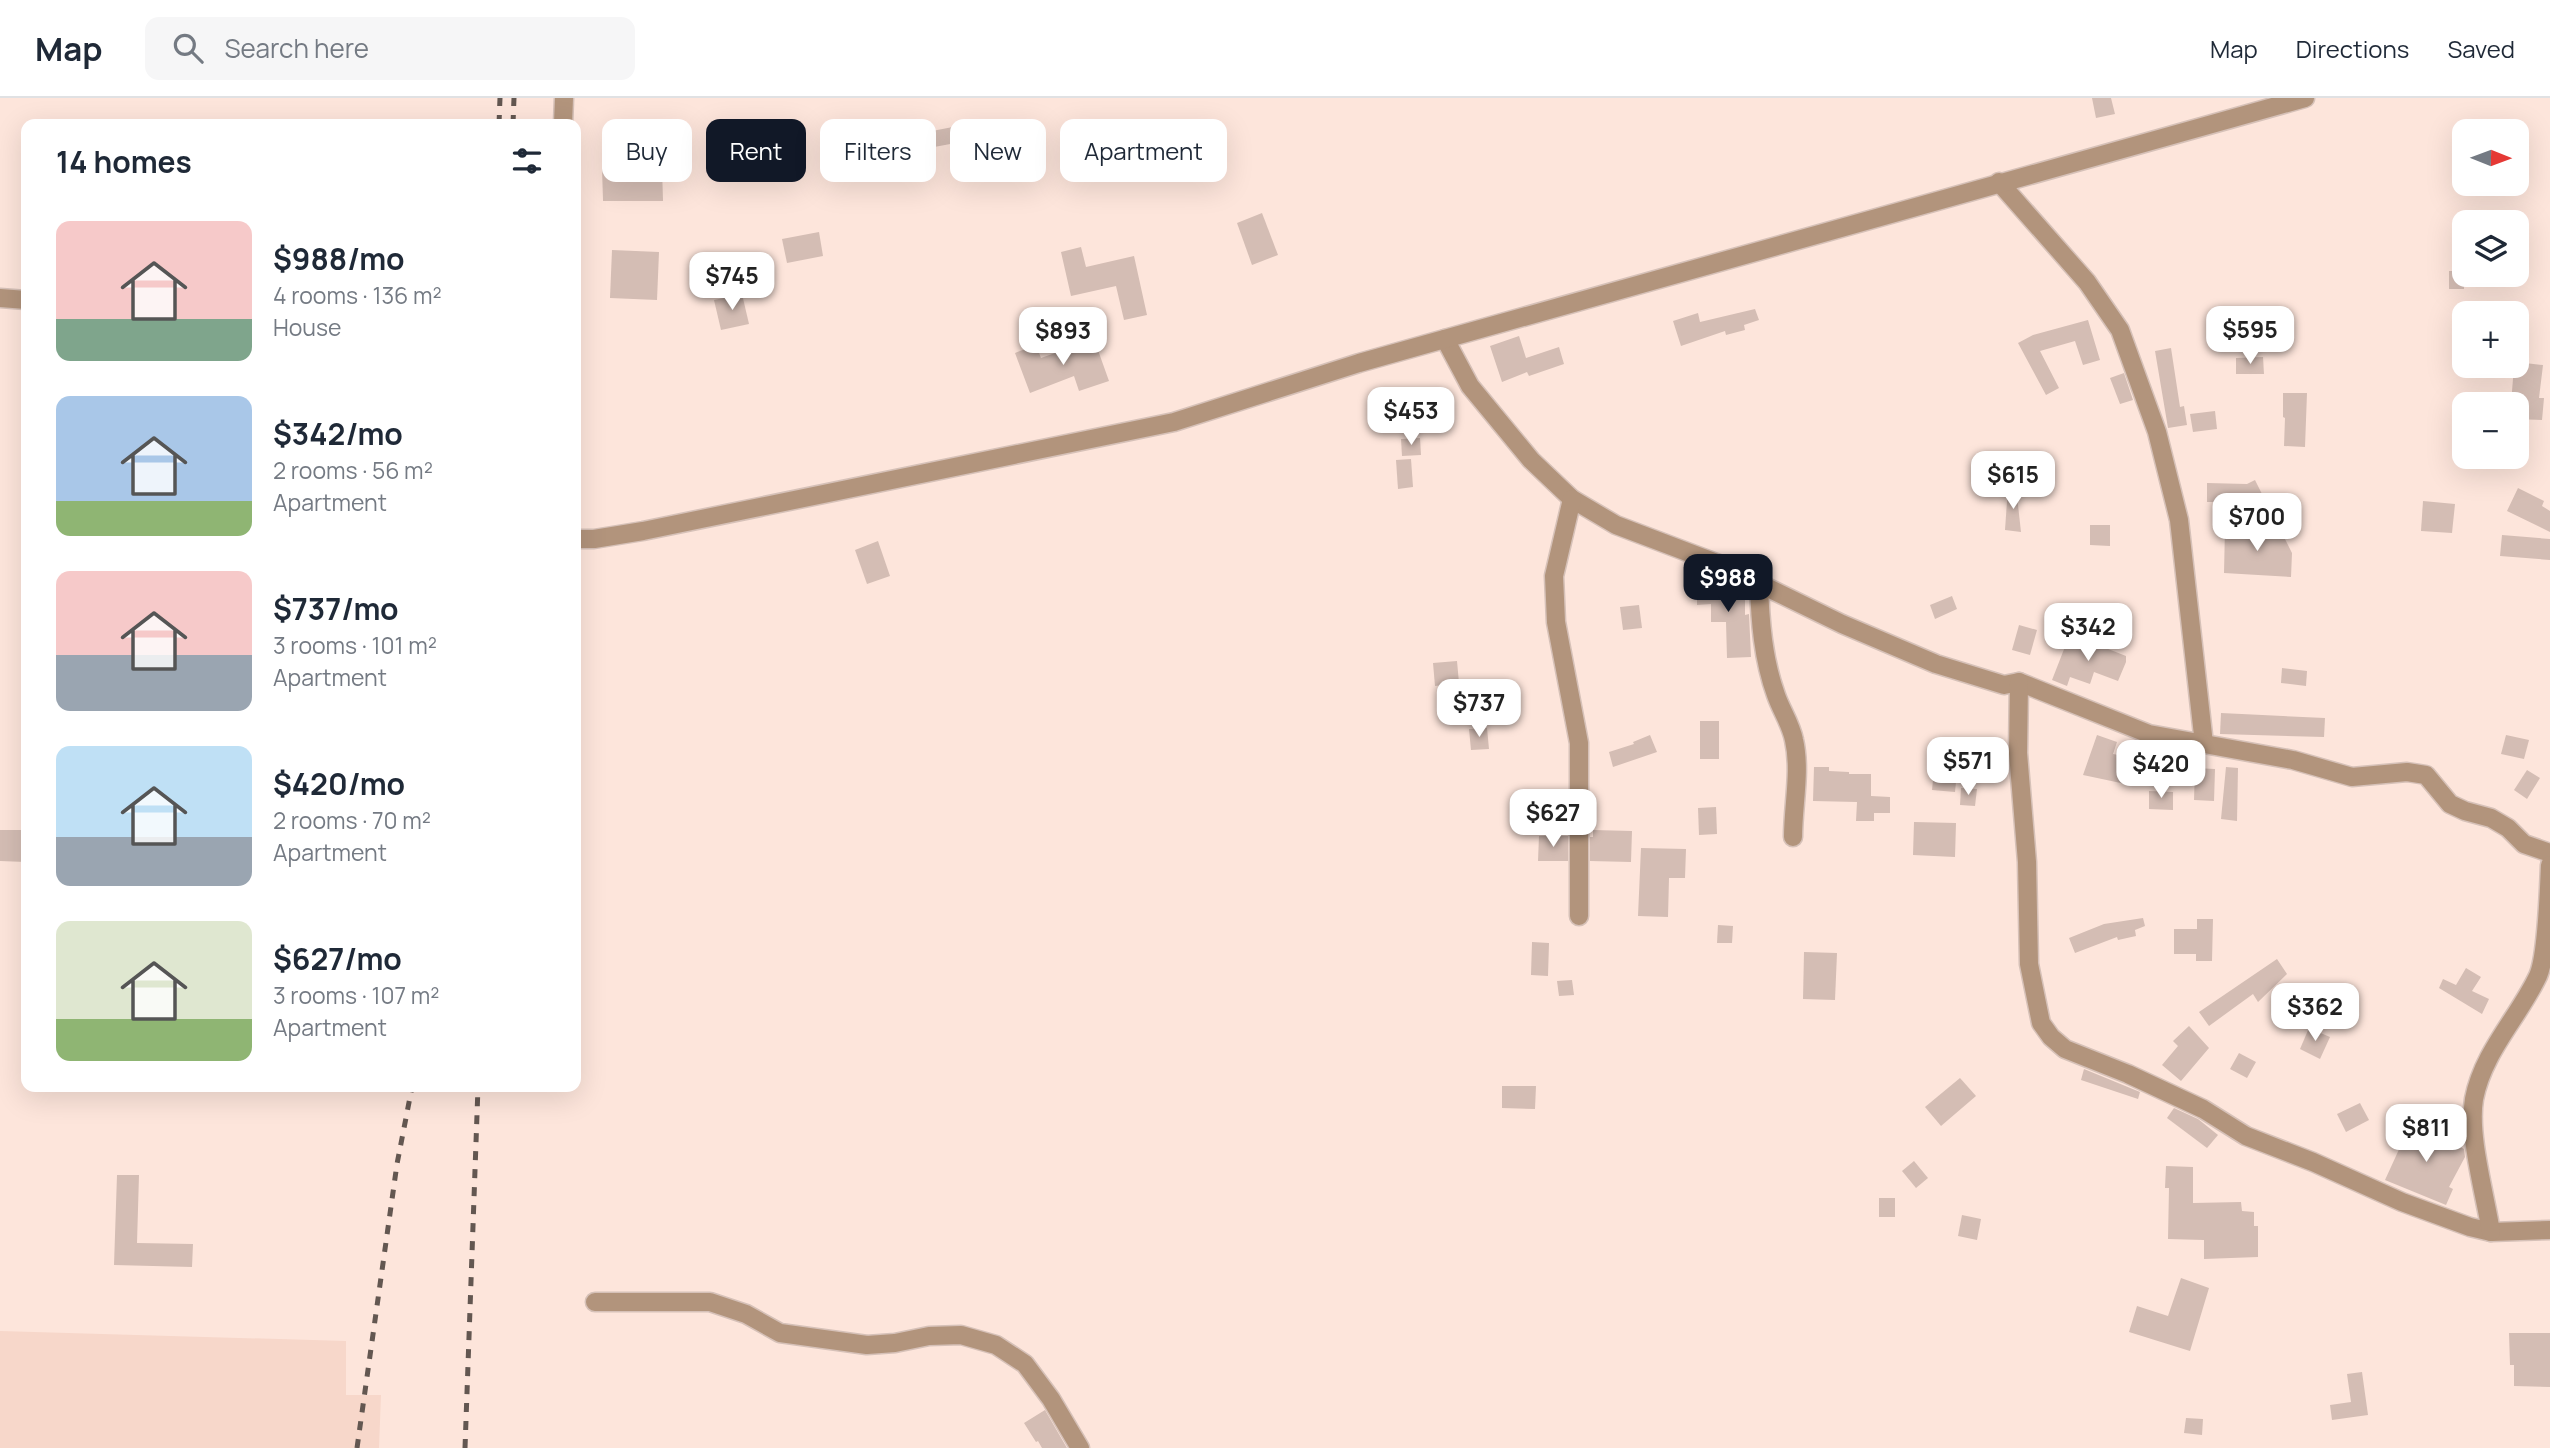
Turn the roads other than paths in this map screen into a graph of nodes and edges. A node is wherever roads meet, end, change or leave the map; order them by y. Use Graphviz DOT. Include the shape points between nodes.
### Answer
graph roads {
  1 [pos="564,98"];
  2 [pos="2305,98"];
  3 [pos="563,119"];
  4 [pos="2000,182"];
  5 [pos="0,298"];
  6 [pos="21,300"];
  7 [pos="1446,339"];
  8 [pos="1572,499"];
  9 [pos="581,539"];
  10 [pos="1759,583"];
  11 [pos="2019,682"];
  12 [pos="2204,744"];
  13 [pos="1793,837"];
  14 [pos="2550,853"];
  15 [pos="2550,865"];
  16 [pos="1579,916"];
  17 [pos="2544,970"];
  18 [pos="2550,1230"];
  19 [pos="2491,1232"];
  20 [pos="595,1302"];
  21 [pos="1080,1448"];
  1 -- 3 [label="street"];
  2 -- 4 [label="street"];
  4 -- 7 [label="street"];
  4 -- 12 [label="street" via="2087,282 2120,330 2157,432 2179,520"];
  5 -- 6 [label="street"];
  7 -- 8 [label="street" via="1477,395 1531,460"];
  7 -- 9 [label="street" via="1174,422 643,531"];
  8 -- 10 [label="street" via="1616,526"];
  8 -- 16 [label="street" via="1554,576 1556,622 1579,743"];
  10 -- 11 [label="street" via="1936,664 2004,685"];
  10 -- 13 [label="street" via="1765,656 1794,739"];
  11 -- 12 [label="street" via="2149,734"];
  11 -- 19 [label="street" via="2018,753 2029,964 2041,1023 2051,1037 2065,1049 2203,1109 2246,1136 2402,1202"];
  12 -- 14 [label="street" via="2293,760 2352,777 2407,772 2426,775 2450,804 2491,818 2524,844"];
  15 -- 17 [label="street"];
  17 -- 19 [label="street" via="2502,1033 2474,1101 2475,1142"];
  18 -- 19 [label="street"];
  20 -- 21 [label="street" via="710,1302 746,1314 780,1333 867,1345 961,1335 996,1345 1024,1364"];
}
